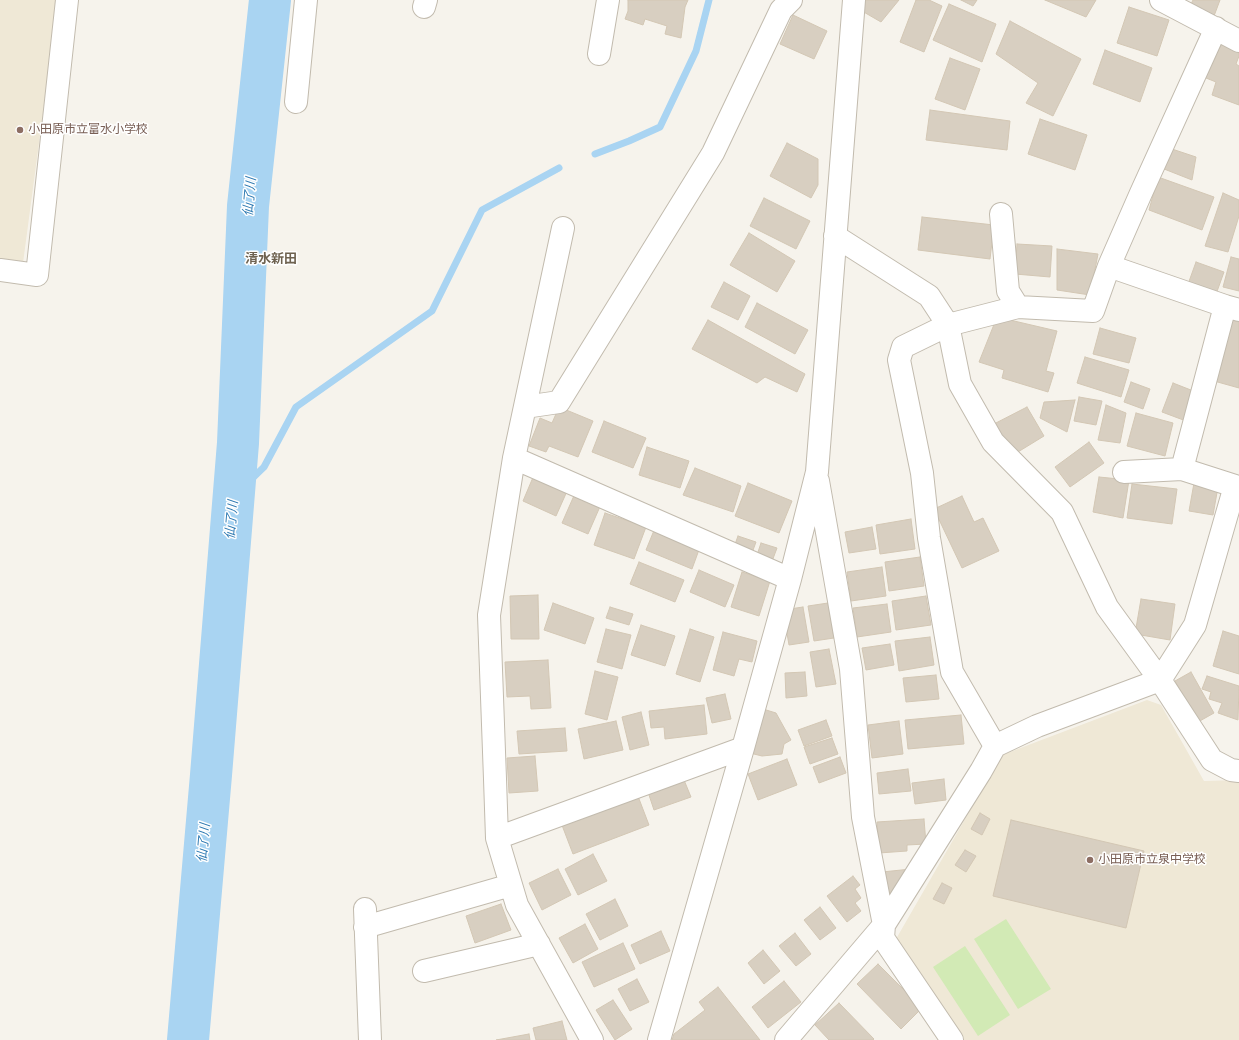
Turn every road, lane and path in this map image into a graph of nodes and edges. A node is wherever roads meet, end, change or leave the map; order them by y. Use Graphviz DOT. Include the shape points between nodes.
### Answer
graph roads {
  1 [pos="67,0"];
  2 [pos="306,0"];
  3 [pos="608,0"];
  4 [pos="791,0"];
  5 [pos="854,0"];
  6 [pos="1161,0"];
  7 [pos="1187,6"];
  8 [pos="1216,28"];
  9 [pos="1239,41"];
  10 [pos="599,54"];
  11 [pos="296,102"];
  12 [pos="1001,214"];
  13 [pos="563,228"];
  14 [pos="836,236"];
  15 [pos="1109,266"];
  16 [pos="0,270"];
  17 [pos="1018,308"];
  18 [pos="1232,308"];
  19 [pos="948,325"];
  20 [pos="527,400"];
  21 [pos="514,458"];
  22 [pos="1182,469"];
  23 [pos="817,472"];
  24 [pos="1124,472"];
  25 [pos="790,579"];
  26 [pos="1160,680"];
  27 [pos="995,746"];
  28 [pos="743,748"];
  29 [pos="1239,771"];
  30 [pos="497,838"];
  31 [pos="511,885"];
  32 [pos="884,925"];
  33 [pos="539,944"];
  34 [pos="424,971"];
  35 [pos="370,1040"];
  36 [pos="592,1040"];
  37 [pos="659,1040"];
  38 [pos="786,1040"];
  39 [pos="952,1040"];
  1 -- 16 [label="street" via="37,275"];
  2 -- 11 [label="street"];
  3 -- 10 [label="street"];
  4 -- 20 [label="street" via="781,10 713,153 559,402"];
  5 -- 14 [label="street"];
  6 -- 7 [label="street"];
  7 -- 8 [label="street"];
  8 -- 9 [label="street"];
  8 -- 15 [label="street"];
  12 -- 17 [label="street" via="1008,291"];
  13 -- 20 [label="street"];
  14 -- 19 [label="street" via="929,296"];
  14 -- 23 [label="street"];
  15 -- 17 [label="street" via="1093,312"];
  15 -- 18 [label="street"];
  17 -- 19 [label="street"];
  18 -- 22 [label="street"];
  19 -- 26 [label="street" via="960,384 993,442 1062,512 1107,607"];
  19 -- 27 [label="street" via="902,347 899,360 922,473 929,538 952,672"];
  20 -- 21 [label="street"];
  21 -- 25 [label="street"];
  21 -- 30 [label="street" via="489,614"];
  22 -- 24 [label="street"];
  22 -- 26 [label="street" via="1234,486 1195,625"];
  23 -- 25 [label="street"];
  23 -- 32 [label="street" via="851,669 863,817"];
  25 -- 28 [label="street"];
  26 -- 27 [label="street" via="1037,726"];
  26 -- 29 [label="street" via="1212,760 1231,770"];
  27 -- 32 [label="street"];
  28 -- 30 [label="street"];
  28 -- 37 [label="street"];
  30 -- 31 [label="street"];
  31 -- 33 [label="street" via="517,905"];
  31 -- 35 [label="street" via="365,918"];
  32 -- 38 [label="street"];
  32 -- 39 [label="street" via="884,938"];
  33 -- 34 [label="street"];
  33 -- 36 [label="street"];
}
